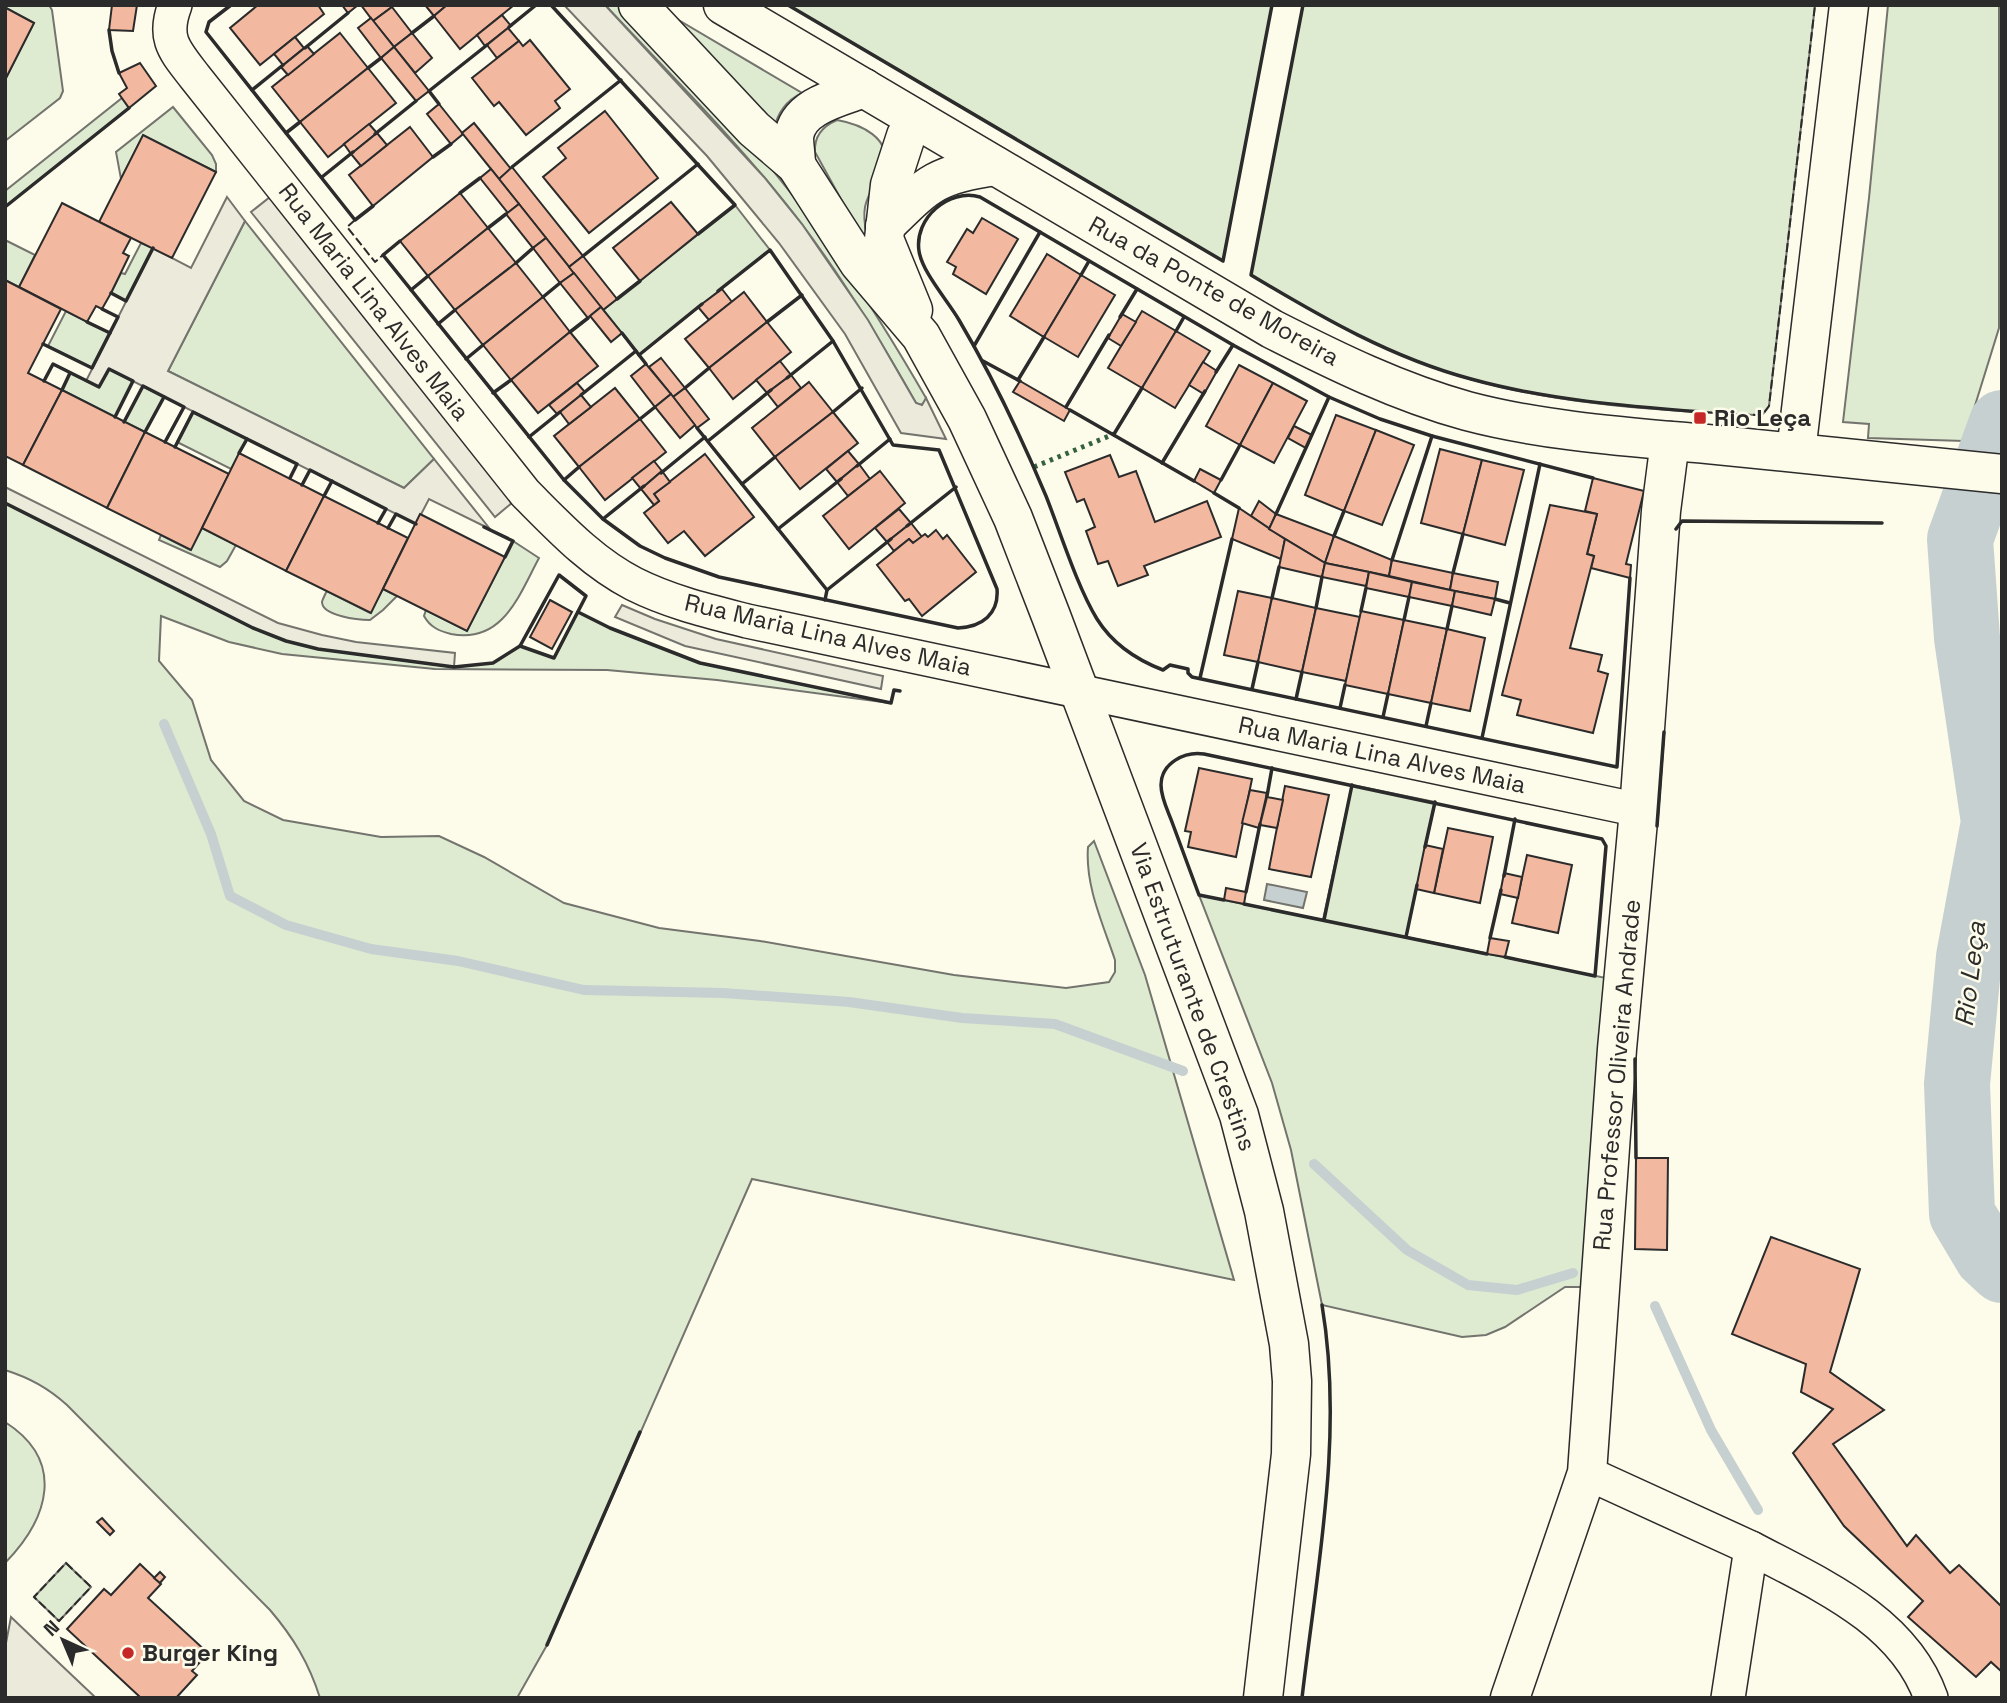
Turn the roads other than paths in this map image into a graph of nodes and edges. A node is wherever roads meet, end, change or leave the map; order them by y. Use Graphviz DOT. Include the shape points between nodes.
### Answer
graph roads {
  1 [pos="175,5"];
  2 [pos="638,5"];
  3 [pos="723,5"];
  4 [pos="1849,5"];
  5 [pos="864,88"];
  6 [pos="916,119"];
  7 [pos="796,165"];
  8 [pos="995,166"];
  9 [pos="885,226"];
  10 [pos="921,335"];
  11 [pos="1670,441"];
  12 [pos="1796,452"];
  13 [pos="2002,474"];
  14 [pos="1080,690"];
  15 [pos="1639,810"];
  16 [pos="1587,1473"];
  17 [pos="1751,1548"];
  18 [pos="1262,1698"];
  19 [pos="1510,1698"];
  20 [pos="1728,1698"];
  21 [pos="1931,1698"];
  1 -- 14 [label="street, Rua Maria Lina Alves Maia" via="169,37 183,61 525,493 598,561 633,583 686,606"];
  2 -- 7 [label="main road, Via Estruturante de Crestins" via="754,128"];
  3 -- 5 [label="main road, Rua da Ponte de Moreira"];
  4 -- 12 [label="main road"];
  5 -- 6 [label="main road, Rua da Ponte de Moreira"];
  5 -- 7 [label="main road" via="805,116 794,137"];
  6 -- 8 [label="main road, Rua da Ponte de Moreira"];
  6 -- 9 [label="main road, Via Estruturante de Crestins" via="890,184"];
  7 -- 10 [label="main road, Via Estruturante de Crestins" via="859,263"];
  8 -- 9 [label="main road" via="938,179"];
  8 -- 11 [label="main road, Rua da Ponte de Moreira" via="1272,329 1392,386 1505,419"];
  9 -- 10 [label="main road, Via Estruturante de Crestins" via="884,239"];
  10 -- 14 [label="main road, Via Estruturante de Crestins" via="989,464"];
  11 -- 12 [label="main road, Rua da Ponte de Moreira"];
  11 -- 15 [label="main road, Rua Professor Oliveira Andrade"];
  12 -- 13 [label="main road, Rua da Ponte de Moreira"];
  14 -- 15 [label="street, Rua Maria Lina Alves Maia"];
  14 -- 18 [label="main road, Via Estruturante de Crestins" via="1239,1115 1281,1299 1290,1357 1292,1434"];
  15 -- 16 [label="main road, Rua Professor Oliveira Andrade"];
  16 -- 17 [label="street"];
  16 -- 19 [label="main road, Rua Professor Oliveira Andrade"];
  17 -- 20 [label="street"];
  17 -- 21 [label="street" via="1870,1617 1913,1660"];
}
